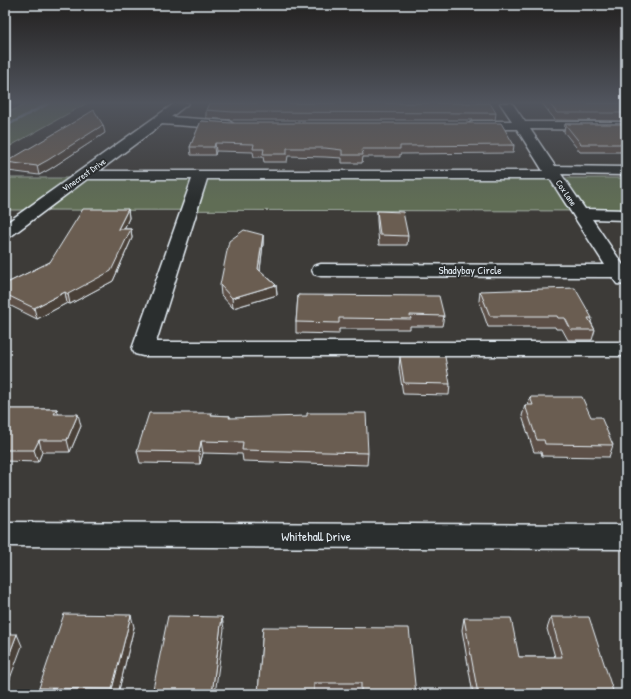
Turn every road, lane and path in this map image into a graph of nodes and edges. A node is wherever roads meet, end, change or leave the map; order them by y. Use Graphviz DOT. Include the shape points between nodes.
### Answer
graph roads {
  1 [pos="138,136"];
  2 [pos="527,136"];
  3 [pos="626,170"];
  4 [pos="552,173"];
  5 [pos="84,175"];
  6 [pos="201,175"];
  7 [pos="580,214"];
  8 [pos="626,215"];
  9 [pos="5,232"];
  10 [pos="321,270"];
  11 [pos="623,275"];
  12 [pos="626,349"];
  13 [pos="5,534"];
  14 [pos="626,538"];
  1 -- 5 [label="street, Vinecrest Drive"];
  2 -- 4 [label="street, Cox Lane"];
  3 -- 4 [label="street"];
  4 -- 6 [label="street"];
  4 -- 7 [label="street, Cox Lane"];
  5 -- 6 [label="street"];
  5 -- 9 [label="street, Vinecrest Drive"];
  6 -- 12 [label="street" via="143,349"];
  7 -- 8 [label="street"];
  7 -- 11 [label="street, Cox Lane"];
  10 -- 11 [label="street, Shadybay Circle"];
  13 -- 14 [label="street, Whitehall Drive"];
}
